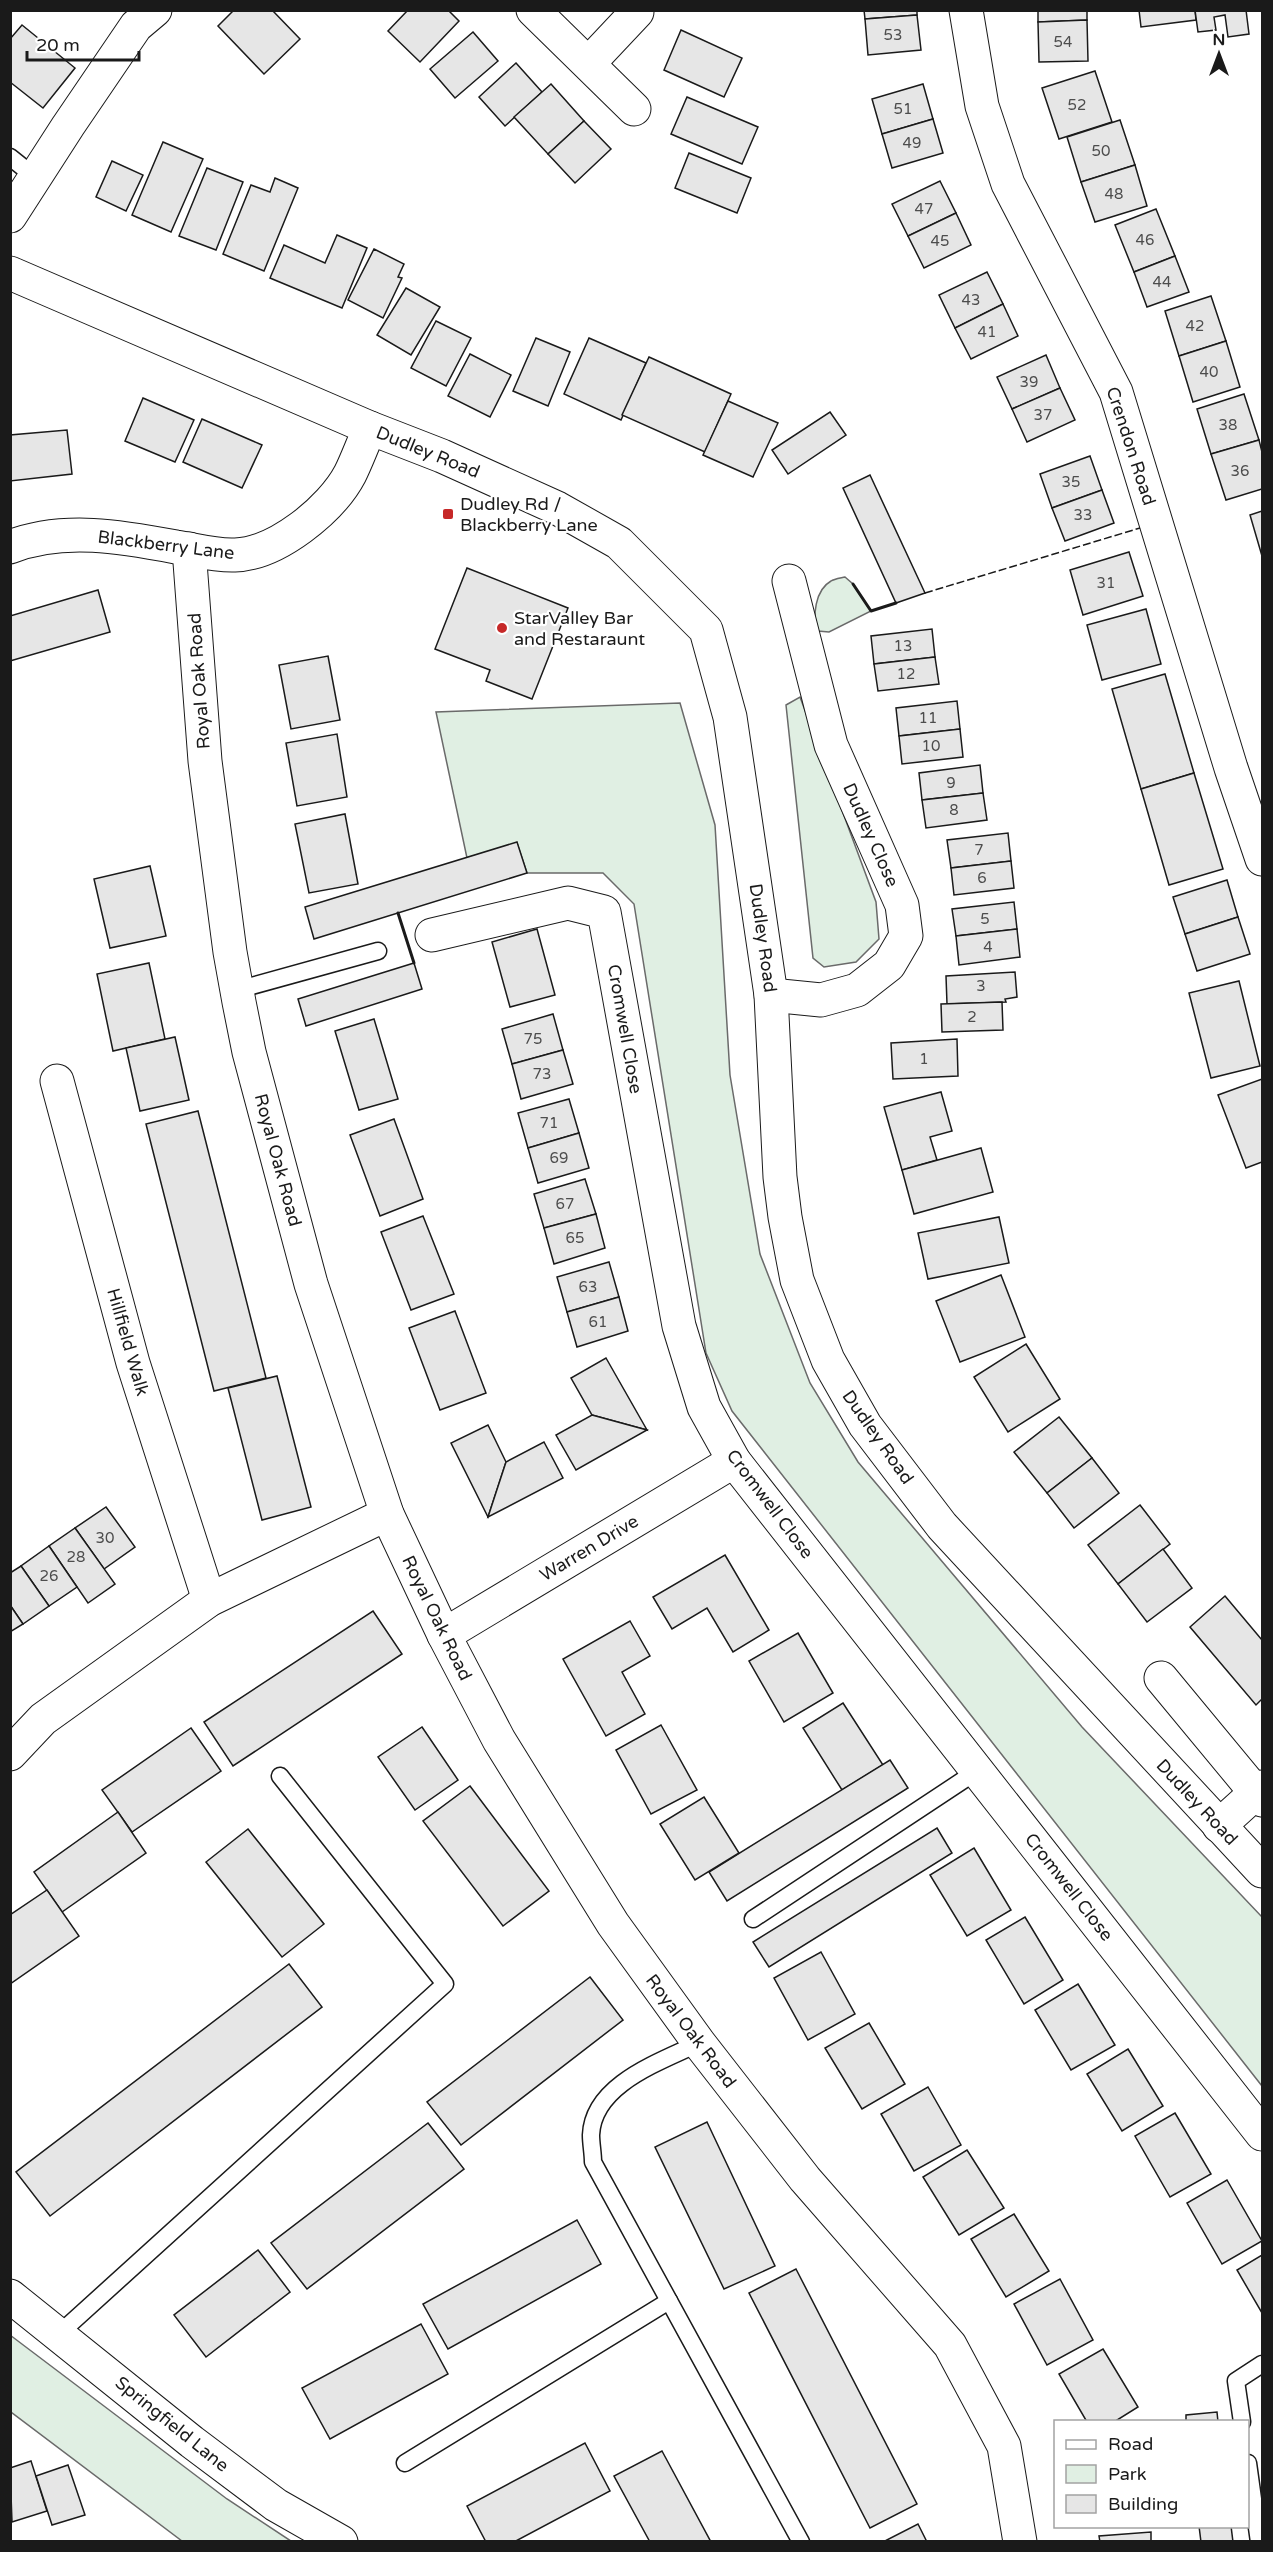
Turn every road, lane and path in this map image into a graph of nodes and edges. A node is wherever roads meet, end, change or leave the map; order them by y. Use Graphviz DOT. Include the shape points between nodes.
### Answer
graph roads {
  1 [pos="533,10"];
  2 [pos="966,10"];
  3 [pos="637,12"];
  4 [pos="137,16"];
  5 [pos="589,63"];
  6 [pos="634,109"];
  7 [pos="10,157"];
  8 [pos="35,177"];
  9 [pos="10,216"];
  10 [pos="10,273"];
  11 [pos="370,428"];
  12 [pos="10,547"];
  13 [pos="189,549"];
  14 [pos="789,581"];
  15 [pos="1263,860"];
  16 [pos="432,935"];
  17 [pos="378,951"];
  18 [pos="237,990"];
  19 [pos="771,995"];
  20 [pos="57,1081"];
  21 [pos="734,1461"];
  22 [pos="387,1514"];
  23 [pos="209,1600"];
  24 [pos="444,1635"];
  25 [pos="1161,1678"];
  26 [pos="10,1754"];
  27 [pos="977,1772"];
  28 [pos="280,1776"];
  29 [pos="1260,1793"];
  30 [pos="1219,1826"];
  31 [pos="1263,1871"];
  32 [pos="753,1919"];
  33 [pos="699,2043"];
  34 [pos="1263,2134"];
  35 [pos="10,2296"];
  36 [pos="669,2301"];
  37 [pos="60,2334"];
  38 [pos="1263,2364"];
  39 [pos="1242,2420"];
  40 [pos="405,2463"];
  41 [pos="1249,2470"];
  42 [pos="341,2541"];
  43 [pos="801,2541"];
  44 [pos="1020,2541"];
  45 [pos="1259,2541"];
  1 -- 5 [label="street"];
  2 -- 15 [label="street, Crendon Road" via="982,106 1008,184 1116,392"];
  3 -- 5 [label="street"];
  4 -- 8 [label="street"];
  5 -- 6 [label="street"];
  7 -- 8 [label="lane"];
  8 -- 9 [label="street"];
  10 -- 11 [label="street, Dudley Road"];
  11 -- 13 [label="street, Blackberry Lane" via="349,476 301,529 266,549 235,555"];
  11 -- 19 [label="street, Dudley Road" via="557,508 619,543 706,630 730,717"];
  12 -- 13 [label="street, Blackberry Lane" via="71,535 125,537"];
  13 -- 18 [label="street, Royal Oak Road" via="205,761"];
  14 -- 19 [label="street, Dudley Close" via="831,745 902,905 906,936 889,965 857,990 821,1000"];
  16 -- 21 [label="street, Cromwell Close" via="568,903 604,912 679,1326 704,1407"];
  17 -- 18 [label="lane"];
  18 -- 22 [label="street, Royal Oak Road" via="249,1052 311,1284"];
  19 -- 30 [label="street, Dudley Road" via="785,1217 797,1281 828,1360 865,1425 942,1526"];
  20 -- 23 [label="street, Hillfield Walk" via="133,1363"];
  21 -- 24 [label="street, Warren Drive"];
  21 -- 27 [label="street, Cromwell Close"];
  22 -- 23 [label="street"];
  22 -- 24 [label="street, Royal Oak Road"];
  23 -- 26 [label="street" via="44,1719"];
  24 -- 33 [label="street, Royal Oak Road" via="499,1740 613,1924"];
  25 -- 29 [label="street"];
  27 -- 32 [label="lane"];
  27 -- 34 [label="street, Cromwell Close"];
  28 -- 37 [label="lane" via="445,1984"];
  29 -- 30 [label="street"];
  30 -- 31 [label="street, Dudley Road"];
  33 -- 36 [label="lane" via="624,2080 597,2111 591,2133 593,2162"];
  33 -- 44 [label="street, Royal Oak Road" via="805,2179 950,2345 1004,2446"];
  35 -- 37 [label="street, Springfield Lane"];
  36 -- 40 [label="lane"];
  36 -- 43 [label="lane"];
  37 -- 42 [label="street, Springfield Lane" via="276,2505"];
  38 -- 39 [label="lane" via="1236,2381"];
  41 -- 45 [label="lane"];
}
